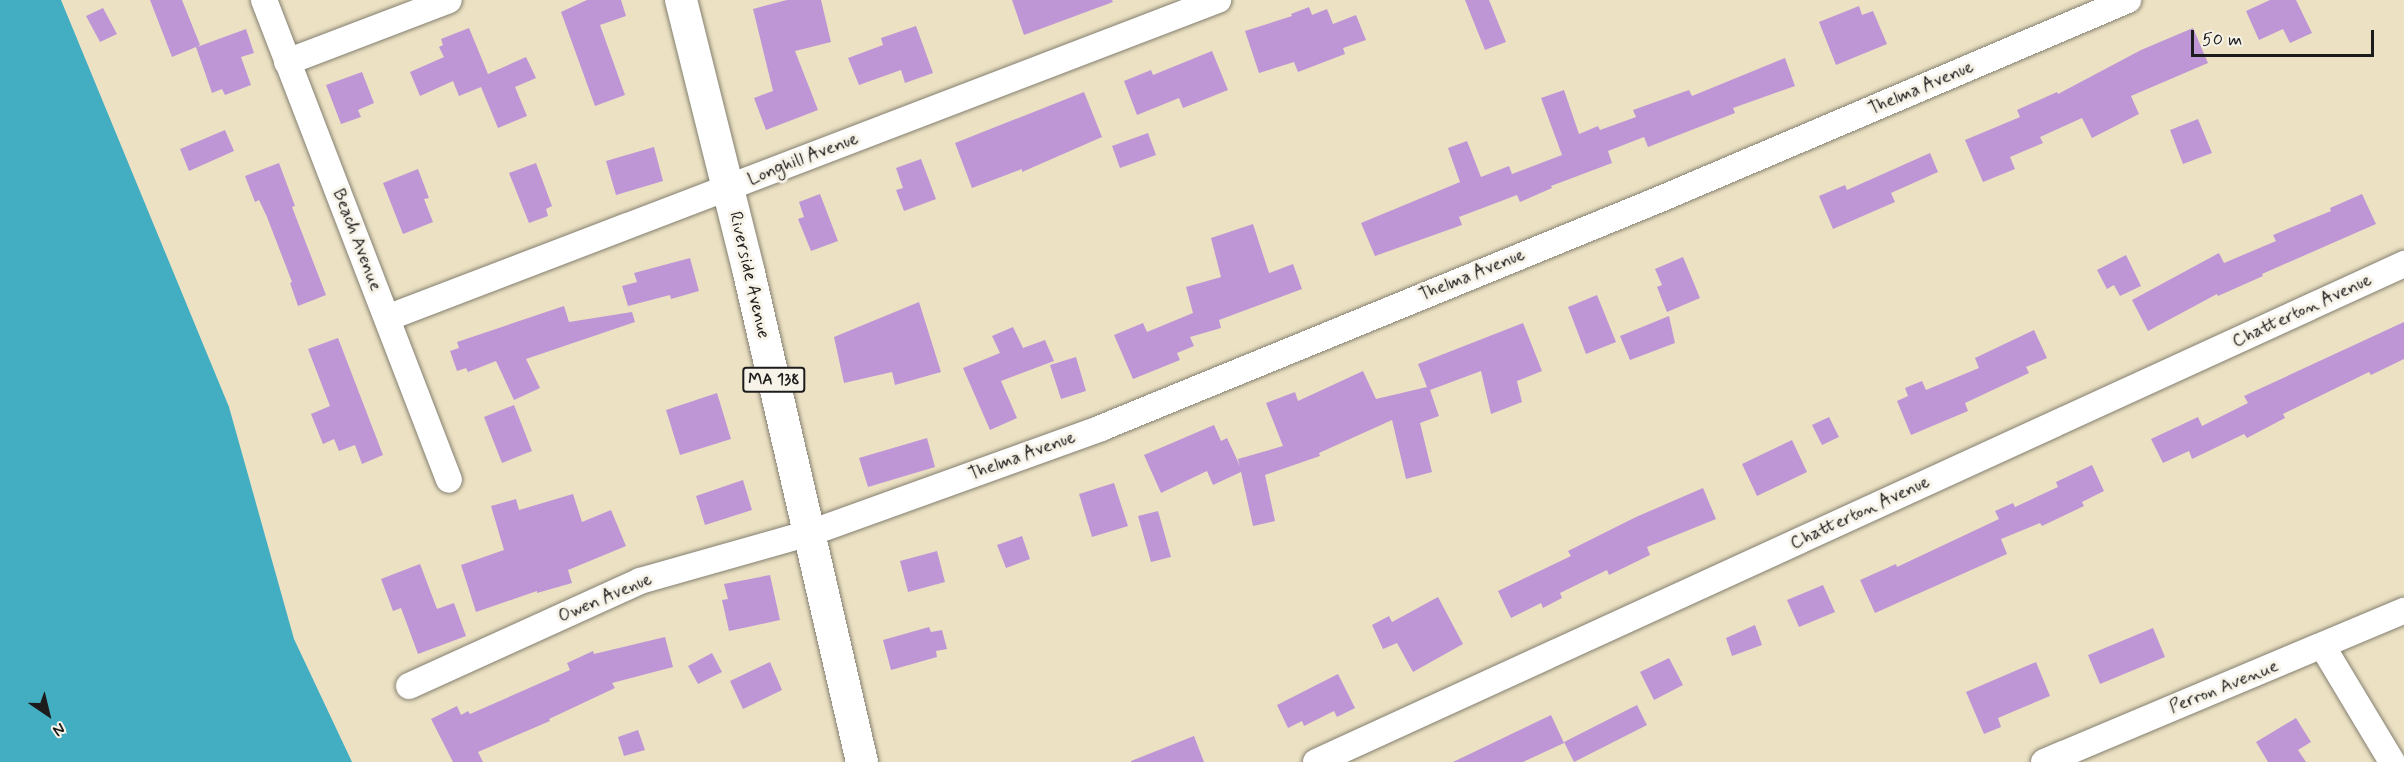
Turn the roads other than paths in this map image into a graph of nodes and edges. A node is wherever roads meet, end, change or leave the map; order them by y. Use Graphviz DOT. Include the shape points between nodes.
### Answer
graph roads {
  1 [pos="264,0"];
  2 [pos="449,0"];
  3 [pos="681,0"];
  4 [pos="1218,0"];
  5 [pos="2128,0"];
  6 [pos="287,62"];
  7 [pos="728,188"];
  8 [pos="2404,264"];
  9 [pos="387,318"];
  10 [pos="449,480"];
  11 [pos="810,533"];
  12 [pos="2404,611"];
  13 [pos="2323,647"];
  14 [pos="409,686"];
  15 [pos="2077,756"];
  16 [pos="862,762"];
  17 [pos="1316,762"];
  18 [pos="2044,762"];
  19 [pos="2392,762"];
  1 -- 6 [label="street, Beach Avenue"];
  2 -- 6 [label="street"];
  3 -- 7 [label="main road, Riverside Avenue / MA 138"];
  4 -- 7 [label="street, Longhill Avenue"];
  5 -- 11 [label="street, Thelma Avenue" via="1658,200 1101,428"];
  6 -- 9 [label="street, Beach Avenue"];
  7 -- 9 [label="street, Longhill Avenue"];
  7 -- 11 [label="main road, Riverside Avenue / MA 138"];
  8 -- 17 [label="street, Chatterton Avenue"];
  9 -- 10 [label="street, Beach Avenue"];
  11 -- 14 [label="street, Owen Avenue" via="640,580"];
  11 -- 16 [label="main road, Riverside Avenue / MA 138"];
  12 -- 13 [label="street, Perron Avenue"];
  13 -- 15 [label="street, Perron Avenue"];
  13 -- 19 [label="street"];
  15 -- 18 [label="street, Perron Avenue"];
}
